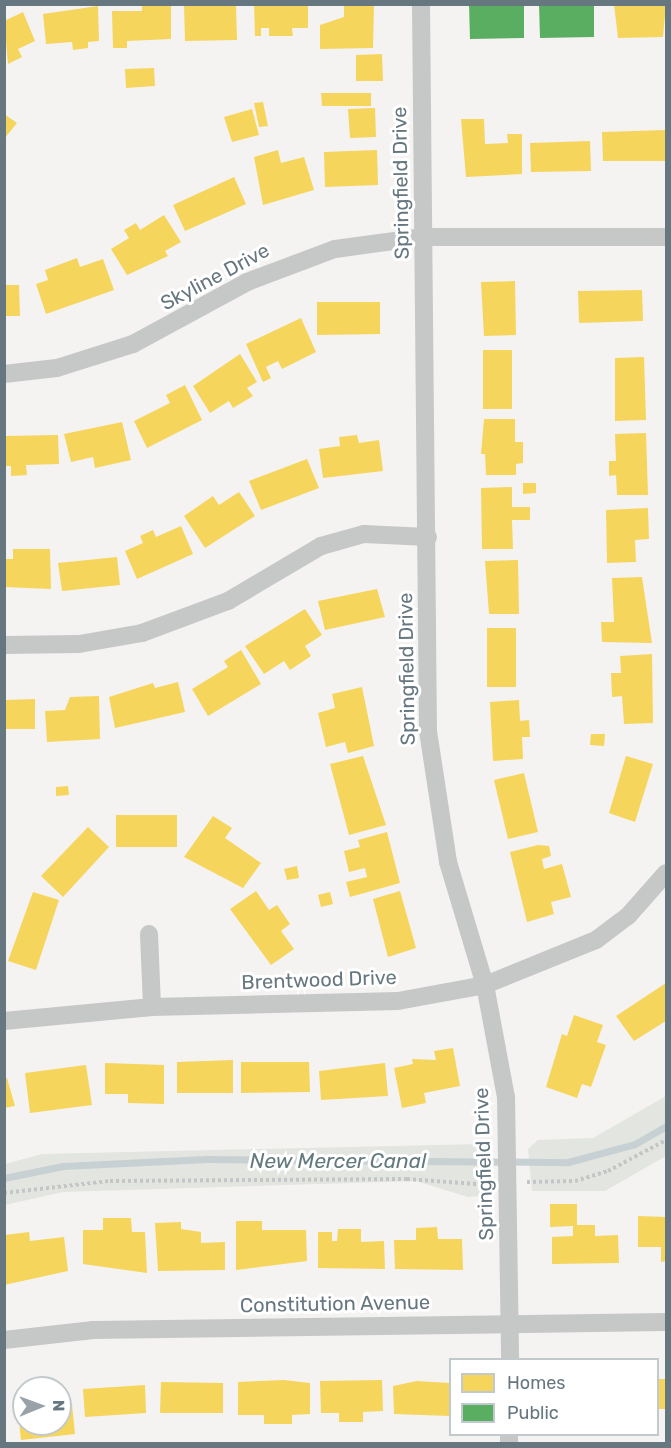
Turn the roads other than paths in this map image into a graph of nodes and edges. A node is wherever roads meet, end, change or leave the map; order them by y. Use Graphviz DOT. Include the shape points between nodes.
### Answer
graph roads {
  1 [pos="421,4"];
  2 [pos="424,237"];
  3 [pos="666,237"];
  4 [pos="4,374"];
  5 [pos="428,537"];
  6 [pos="4,645"];
  7 [pos="666,873"];
  8 [pos="149,934"];
  9 [pos="485,985"];
  10 [pos="152,1007"];
  11 [pos="4,1021"];
  12 [pos="666,1322"];
  13 [pos="510,1324"];
  14 [pos="4,1340"];
  15 [pos="510,1358"];
  1 -- 2 [label="street, Springfield Drive"];
  2 -- 3 [label="street, Skyline Drive"];
  2 -- 4 [label="street, Skyline Drive" via="335,249 290,263 133,344 57,368"];
  2 -- 5 [label="street, Springfield Drive"];
  5 -- 6 [label="street" via="364,534 321,546 228,601 142,633 79,644"];
  5 -- 9 [label="street, Springfield Drive" via="426,672 435,789 448,862"];
  7 -- 9 [label="street" via="628,916 596,940"];
  8 -- 10 [label="street"];
  9 -- 10 [label="street, Brentwood Drive" via="398,1001"];
  9 -- 13 [label="street, Springfield Drive" via="500,1053 510,1149"];
  10 -- 11 [label="street, Brentwood Drive"];
  12 -- 13 [label="street, Constitution Avenue"];
  13 -- 14 [label="street, Constitution Avenue" via="93,1330"];
  13 -- 15 [label="street, Springfield Drive"];
}
